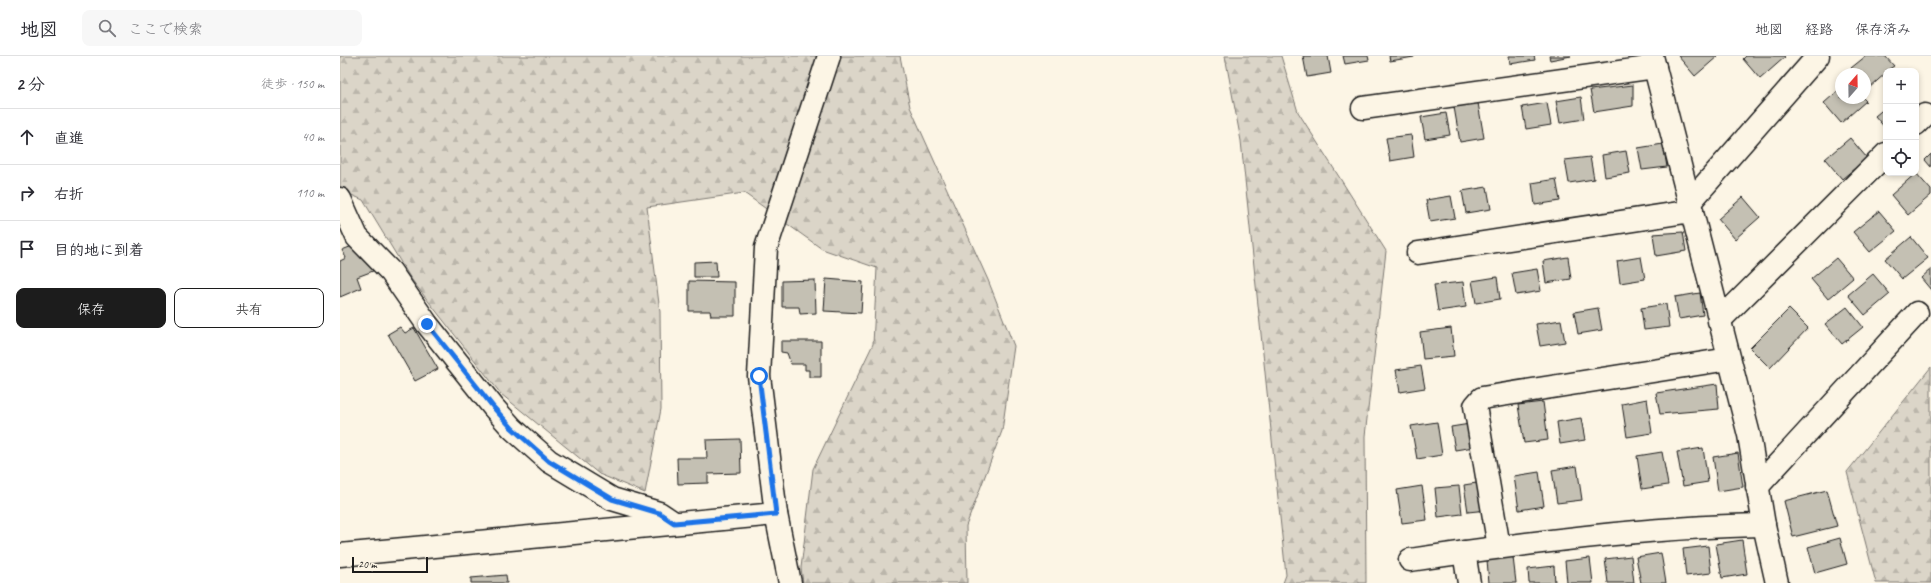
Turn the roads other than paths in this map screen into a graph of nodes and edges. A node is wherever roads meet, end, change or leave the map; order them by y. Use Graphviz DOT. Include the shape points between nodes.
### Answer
graph roads {
  1 [pos="829,56"];
  2 [pos="1818,56"];
  3 [pos="1654,62"];
  4 [pos="1363,108"];
  5 [pos="1883,157"];
  6 [pos="340,199"];
  7 [pos="1691,206"];
  8 [pos="1418,253"];
  9 [pos="1917,313"];
  10 [pos="1719,320"];
  11 [pos="1729,359"];
  12 [pos="1757,486"];
  13 [pos="776,514"];
  14 [pos="674,523"];
  15 [pos="1764,525"];
  16 [pos="1499,547"];
  17 [pos="1464,552"];
  18 [pos="340,556"];
  19 [pos="1410,560"];
  20 [pos="790,583"];
  21 [pos="1469,583"];
  22 [pos="1777,583"];
  1 -- 13 [label="street" via="766,248 759,376"];
  2 -- 7 [label="street"];
  3 -- 4 [label="street"];
  3 -- 7 [label="street"];
  5 -- 10 [label="street"];
  6 -- 14 [label="street" via="357,237 391,272 427,324 512,428 549,461 612,499 659,513"];
  7 -- 8 [label="street"];
  7 -- 10 [label="street"];
  9 -- 12 [label="street"];
  10 -- 11 [label="street"];
  11 -- 12 [label="street" via="1749,435"];
  11 -- 16 [label="street" via="1482,398 1475,406"];
  12 -- 15 [label="street"];
  13 -- 14 [label="street"];
  13 -- 20 [label="street"];
  14 -- 18 [label="street"];
  15 -- 16 [label="street" via="1711,526"];
  15 -- 22 [label="street"];
  16 -- 17 [label="street"];
  17 -- 19 [label="street"];
  17 -- 21 [label="street"];
}
